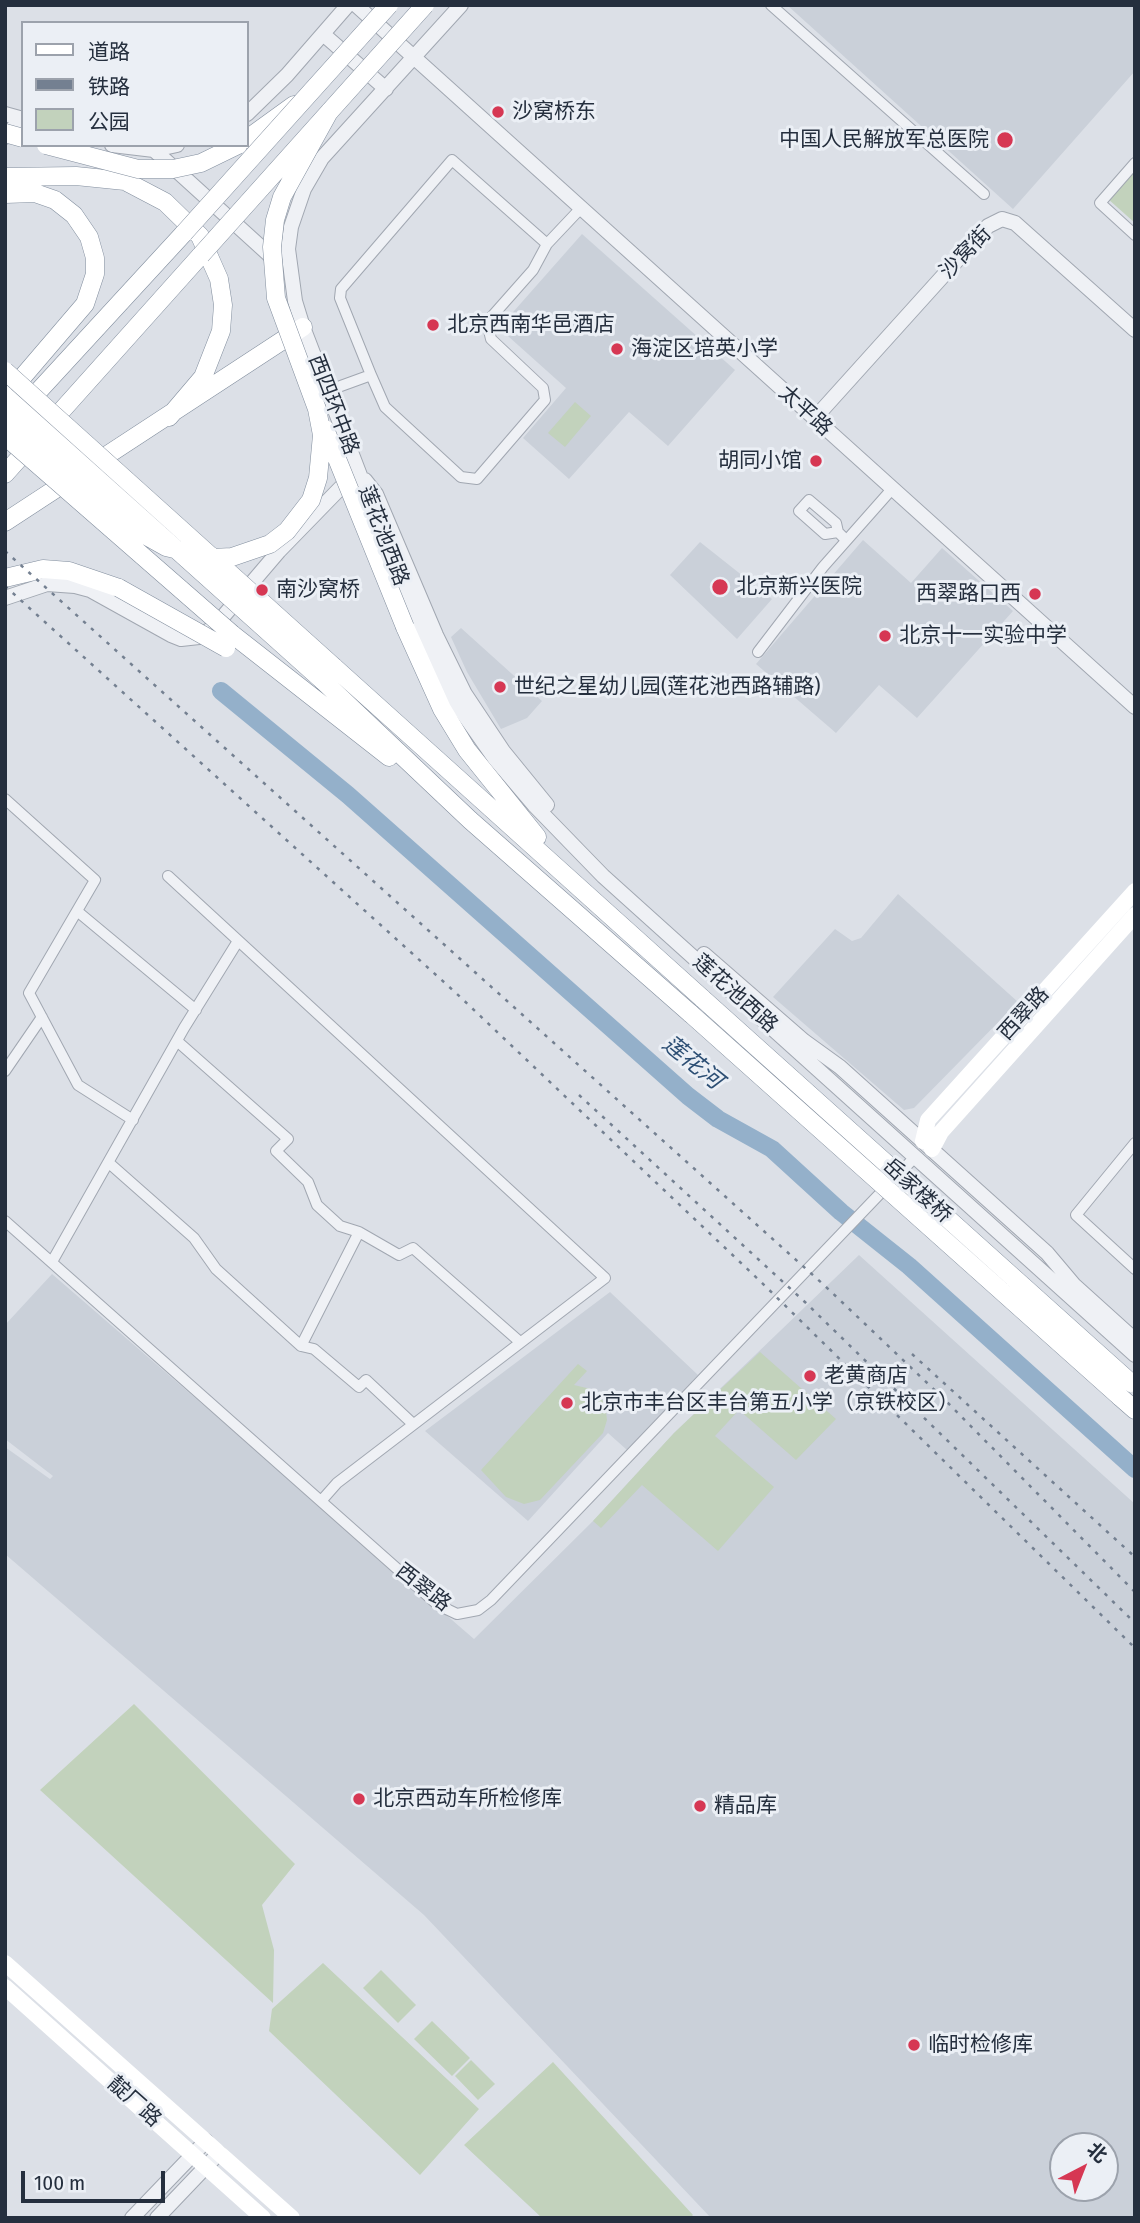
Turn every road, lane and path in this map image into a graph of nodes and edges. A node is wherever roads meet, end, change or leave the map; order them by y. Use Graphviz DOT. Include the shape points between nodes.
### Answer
graph roads {
  1 [pos="348,5"];
  2 [pos="356,5"];
  3 [pos="389,5"];
  4 [pos="418,5"];
  5 [pos="425,5"];
  6 [pos="461,5"];
  7 [pos="771,5"];
  8 [pos="442,27"];
  9 [pos="324,34"];
  10 [pos="414,58"];
  11 [pos="386,89"];
  12 [pos="308,95"];
  13 [pos="329,112"];
  14 [pos="248,113"];
  15 [pos="21,121"];
  16 [pos="5,137"];
  17 [pos="248,138"];
  18 [pos="54,147"];
  19 [pos="129,147"];
  20 [pos="168,147"];
  21 [pos="234,147"];
  22 [pos="154,150"];
  23 [pos="1135,163"];
  24 [pos="5,177"];
  25 [pos="5,194"];
  26 [pos="984,194"];
  27 [pos="581,208"];
  28 [pos="1135,235"];
  29 [pos="547,244"];
  30 [pos="289,272"];
  31 [pos="303,327"];
  32 [pos="1135,330"];
  33 [pos="9,373"];
  34 [pos="371,375"];
  35 [pos="327,391"];
  36 [pos="5,396"];
  37 [pos="317,410"];
  38 [pos="169,417"];
  39 [pos="5,418"];
  40 [pos="814,419"];
  41 [pos="5,428"];
  42 [pos="5,436"];
  43 [pos="358,470"];
  44 [pos="5,474"];
  45 [pos="892,489"];
  46 [pos="5,522"];
  47 [pos="5,578"];
  48 [pos="5,598"];
  49 [pos="229,641"];
  50 [pos="758,652"];
  51 [pos="328,673"];
  52 [pos="1135,707"];
  53 [pos="5,799"];
  54 [pos="470,820"];
  55 [pos="168,876"];
  56 [pos="1135,891"];
  57 [pos="585,893"];
  58 [pos="77,911"];
  59 [pos="1135,915"];
  60 [pos="239,941"];
  61 [pos="703,999"];
  62 [pos="196,1010"];
  63 [pos="691,1014"];
  64 [pos="42,1017"];
  65 [pos="177,1041"];
  66 [pos="5,1071"];
  67 [pos="133,1120"];
  68 [pos="1135,1143"];
  69 [pos="927,1145"];
  70 [pos="915,1157"];
  71 [pos="109,1163"];
  72 [pos="5,1221"];
  73 [pos="359,1232"];
  74 [pos="53,1260"];
  75 [pos="1135,1269"];
  76 [pos="1135,1340"];
  77 [pos="520,1342"];
  78 [pos="301,1346"];
  79 [pos="1135,1355"];
  80 [pos="1128,1388"];
  81 [pos="1135,1410"];
  82 [pos="413,1424"];
  83 [pos="322,1500"];
  84 [pos="5,1963"];
  85 [pos="5,1987"];
  86 [pos="206,2141"];
  87 [pos="219,2153"];
  88 [pos="193,2155"];
  89 [pos="206,2167"];
  90 [pos="132,2218"];
  91 [pos="157,2218"];
  92 [pos="263,2218"];
  93 [pos="292,2218"];
  1 -- 9 [label="street"];
  2 -- 10 [label="street, 太平路"];
  3 -- 12 [label="highway, bridge"];
  4 -- 8 [label="street"];
  5 -- 13 [label="highway, bridge"];
  6 -- 8 [label="street, 西四环中路"];
  7 -- 26 [label="street, 沙窝街"];
  8 -- 10 [label="street, 西四环中路"];
  9 -- 11 [label="street"];
  9 -- 14 [label="street"];
  10 -- 11 [label="street, 西四环中路"];
  10 -- 27 [label="street, 太平路"];
  11 -- 30 [label="street, 西四环中路" via="323,158 304,189 291,227"];
  12 -- 17 [label="highway, bridge"];
  12 -- 41 [label="highway, bridge"];
  13 -- 37 [label="highway, bridge" via="282,197 272,247 276,298"];
  13 -- 44 [label="highway, bridge"];
  15 -- 16 [label="street"];
  18 -- 21 [label="highway, bridge" via="138,169 173,170"];
  19 -- 22 [label="street"];
  20 -- 22 [label="street"];
  22 -- 30 [label="street"];
  23 -- 28 [label="street" via="1100,203"];
  24 -- 38 [label="highway" via="76,176 125,181 146,189 183,217 212,256 223,305 221,331 203,377"];
  25 -- 36 [label="highway" via="35,193 55,200 74,215 89,237 95,258 91,290 59,338"];
  27 -- 29 [label="street"];
  27 -- 40 [label="street, 太平路"];
  29 -- 34 [label="street" via="452,160 341,289 340,298"];
  29 -- 34 [label="street" via="533,270 487,322 491,339 543,388 545,400 477,479 461,477 385,407"];
  30 -- 31 [label="street, 西四环中路"];
  31 -- 35 [label="street, 西四环中路"];
  31 -- 38 [label="highway"];
  32 -- 40 [label="street, 沙窝街" via="1016,223 1002,219 988,226"];
  33 -- 51 [label="highway, 莲花池西路, bridge"];
  34 -- 35 [label="street"];
  35 -- 43 [label="street, 西四环中路"];
  36 -- 51 [label="highway, 莲花池西路, bridge"];
  37 -- 39 [label="highway, bridge" via="322,435 318,478 299,518 270,544 253,552 212,558 177,550 141,533"];
  37 -- 57 [label="highway, bridge" via="442,709 496,789"];
  38 -- 46 [label="highway"];
  40 -- 45 [label="street, 太平路"];
  42 -- 49 [label="highway, bridge"];
  43 -- 48 [label="street, 西四环中路" via="279,551 215,626 199,637 171,635 75,586 47,584"];
  43 -- 69 [label="street, 莲花池西路" via="376,494 466,694 542,800 653,909"];
  43 -- 70 [label="street, 莲花池西路" via="423,639 456,702 510,779 603,876"];
  45 -- 50 [label="street" via="842,536"];
  45 -- 52 [label="street, 太平路"];
  47 -- 49 [label="highway, bridge" via="43,569 69,571 119,588"];
  49 -- 54 [label="highway" via="294,684"];
  51 -- 54 [label="highway, 莲花池西路"];
  51 -- 57 [label="highway, 莲花池西路"];
  53 -- 58 [label="street" via="95,880"];
  54 -- 63 [label="highway, 莲花池西路"];
  55 -- 60 [label="street"];
  56 -- 69 [label="main road, 西翠路" via="928,1121"];
  57 -- 61 [label="highway, 莲花池西路"];
  58 -- 62 [label="street"];
  58 -- 64 [label="street" via="29,993"];
  59 -- 69 [label="main road, 西翠路"];
  60 -- 62 [label="street"];
  60 -- 77 [label="street" via="604,1278"];
  61 -- 80 [label="highway, 岳家楼桥, bridge"];
  62 -- 65 [label="street"];
  63 -- 80 [label="highway, 岳家楼桥, bridge"];
  64 -- 66 [label="street"];
  64 -- 67 [label="street" via="78,1085"];
  65 -- 67 [label="street"];
  65 -- 73 [label="street" via="288,1139 276,1151 308,1182 317,1205 340,1226"];
  67 -- 71 [label="street"];
  68 -- 75 [label="street" via="1076,1215"];
  69 -- 70 [label="street"];
  69 -- 76 [label="street, 莲花池西路"];
  70 -- 79 [label="street, 莲花池西路"];
  70 -- 83 [label="street, 西翠路" via="478,1610 457,1615 438,1605"];
  71 -- 74 [label="street"];
  71 -- 78 [label="street" via="194,1238 216,1269"];
  72 -- 74 [label="street, 西翠路"];
  73 -- 77 [label="street" via="400,1255 413,1248"];
  73 -- 78 [label="street"];
  74 -- 83 [label="street, 西翠路"];
  77 -- 82 [label="street"];
  78 -- 82 [label="street" via="314,1349 359,1387 366,1380"];
  80 -- 81 [label="highway"];
  82 -- 83 [label="street"];
  84 -- 86 [label="main road"];
  85 -- 88 [label="main road, 靛厂路"];
  86 -- 87 [label="main road"];
  86 -- 88 [label="street"];
  87 -- 89 [label="street"];
  87 -- 93 [label="main road"];
  88 -- 89 [label="main road, 靛厂路"];
  88 -- 90 [label="street"];
  89 -- 91 [label="street"];
  89 -- 92 [label="main road, 靛厂路"];
}
